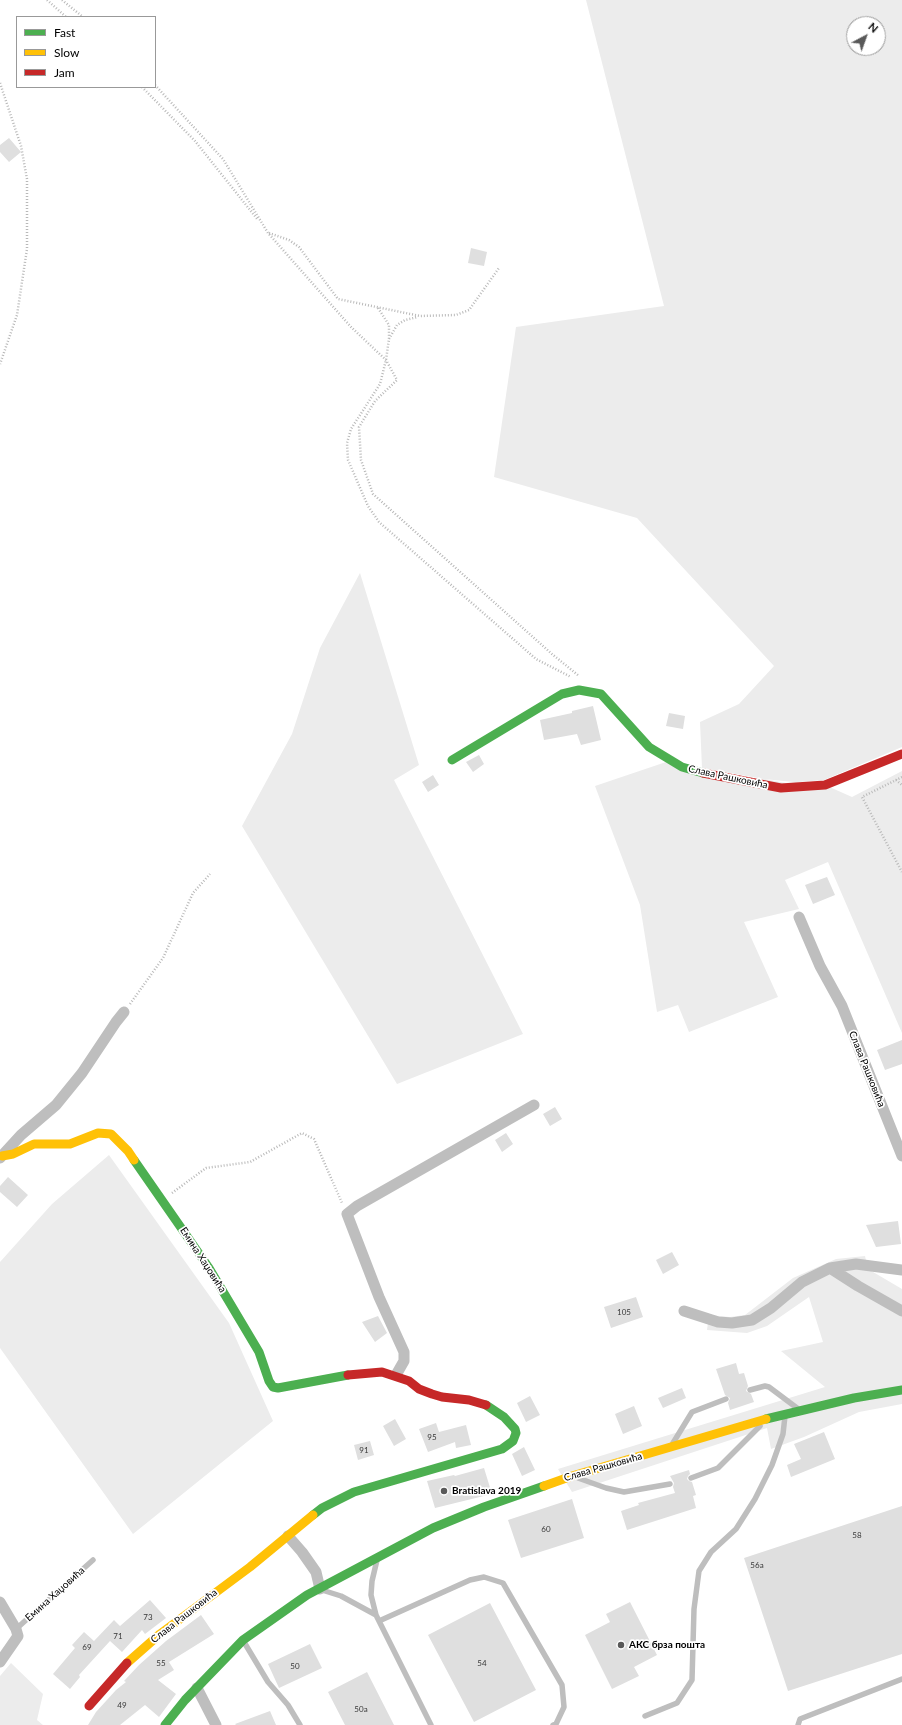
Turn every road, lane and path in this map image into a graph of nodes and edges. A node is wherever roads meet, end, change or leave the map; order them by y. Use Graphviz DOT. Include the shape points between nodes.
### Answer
graph roads {
  1 [pos="47,0"];
  2 [pos="62,0"];
  3 [pos="65,16"];
  4 [pos="82,16"];
  5 [pos="0,83"];
  6 [pos="156,86"];
  7 [pos="143,88"];
  8 [pos="268,233"];
  9 [pos="499,268"];
  10 [pos="378,308"];
  11 [pos="420,316"];
  12 [pos="389,339"];
  13 [pos="386,360"];
  14 [pos="0,364"];
  15 [pos="583,679"];
  16 [pos="576,680"];
  17 [pos="902,754"];
  18 [pos="452,760"];
  19 [pos="902,777"];
  20 [pos="896,780"];
  21 [pos="902,785"];
  22 [pos="901,868"];
  23 [pos="902,872"];
  24 [pos="210,874"];
  25 [pos="799,917"];
  26 [pos="124,1012"];
  27 [pos="534,1105"];
  28 [pos="902,1156"];
  29 [pos="1,1157"];
  30 [pos="162,1200"];
  31 [pos="347,1214"];
  32 [pos="830,1268"];
  33 [pos="902,1270"];
  34 [pos="684,1311"];
  35 [pos="902,1311"];
  36 [pos="396,1376"];
  37 [pos="409,1381"];
  38 [pos="750,1390"];
  39 [pos="902,1390"];
  40 [pos="726,1399"];
  41 [pos="800,1411"];
  42 [pos="785,1414"];
  43 [pos="767,1419"];
  44 [pos="670,1448"];
  45 [pos="572,1476"];
  46 [pos="691,1478"];
  47 [pos="670,1484"];
  48 [pos="288,1536"];
  49 [pos="378,1556"];
  50 [pos="93,1560"];
  51 [pos="320,1589"];
  52 [pos="0,1602"];
  53 [pos="377,1618"];
  54 [pos="16,1629"];
  55 [pos="243,1640"];
  56 [pos="0,1662"];
  57 [pos="902,1679"];
  58 [pos="197,1688"];
  59 [pos="89,1706"];
  60 [pos="645,1716"];
  61 [pos="165,1725"];
  62 [pos="216,1725"];
  63 [pos="300,1725"];
  64 [pos="431,1725"];
  65 [pos="553,1725"];
  66 [pos="798,1725"];
  1 -- 3 [label="path"];
  2 -- 4 [label="path"];
  5 -- 14 [label="path" via="21,146 27,179 27,249 17,315"];
  6 -- 8 [label="path" via="223,160"];
  7 -- 8 [label="path" via="195,141"];
  8 -- 10 [label="path" via="289,240 298,247 338,299"];
  8 -- 13 [label="path" via="351,327"];
  9 -- 11 [label="path" via="469,310 456,315"];
  10 -- 11 [label="path"];
  10 -- 12 [label="path" via="388,325"];
  11 -- 12 [label="path" via="401,322"];
  12 -- 13 [label="path"];
  13 -- 15 [label="path" via="397,380 375,400 359,427 361,460 373,494"];
  13 -- 16 [label="path" via="380,384 351,429 347,443 348,460 368,506 379,522 536,659"];
  17 -- 18 [label="street, Слава Рашковића" via="825,785 782,788 702,773 682,767 649,747 601,694 579,690 562,694"];
  19 -- 20 [label="path"];
  20 -- 21 [label="path"];
  20 -- 22 [label="path" via="862,797"];
  22 -- 23 [label="path"];
  24 -- 26 [label="path" via="193,893 163,958"];
  25 -- 28 [label="street, Слава Рашковића" via="820,966 842,1006"];
  26 -- 29 [label="street, Емина Хаџовића" via="56,1106 21,1135"];
  27 -- 31 [label="street"];
  29 -- 30 [label="street, Емина Хаџовића" via="34,1144 70,1144 105,1132 111,1134 128,1151"];
  30 -- 31 [label="path" via="206,1168 250,1162 302,1133 314,1139"];
  30 -- 36 [label="street, Емина Хаџовића" via="209,1268 259,1352 273,1387 342,1375 382,1372"];
  31 -- 36 [label="street" via="404,1352 404,1361"];
  32 -- 33 [label="street" via="856,1264"];
  32 -- 34 [label="street" via="802,1282 752,1320 718,1322"];
  32 -- 35 [label="street"];
  36 -- 37 [label="street, Емина Хаџовића"];
  37 -- 48 [label="street, Слава Рашковића" via="419,1389 432,1394 488,1406 515,1428 516,1436 502,1449 340,1498 317,1512"];
  38 -- 41 [label="lane" via="769,1387"];
  39 -- 41 [label="street, Слава Рашковића" via="848,1399"];
  40 -- 44 [label="lane" via="692,1412"];
  41 -- 42 [label="street, Слава Рашковића"];
  42 -- 43 [label="street, Слава Рашковића"];
  42 -- 60 [label="lane" via="784,1434 755,1499 736,1529 711,1552 699,1571 694,1609 692,1680 677,1703"];
  43 -- 44 [label="street, Слава Рашковића"];
  43 -- 46 [label="lane" via="718,1468"];
  44 -- 45 [label="street, Слава Рашковића"];
  45 -- 47 [label="lane" via="624,1492"];
  45 -- 49 [label="street, Слава Рашковића" via="433,1528"];
  48 -- 51 [label="street" via="316,1572"];
  48 -- 59 [label="street, Слава Рашковића" via="160,1634 132,1658"];
  49 -- 51 [label="street, Слава Рашковића"];
  49 -- 53 [label="lane" via="371,1595"];
  50 -- 54 [label="lane, Емина Хаџовића"];
  51 -- 53 [label="lane" via="341,1596"];
  51 -- 55 [label="street, Слава Рашковића"];
  52 -- 54 [label="street, Емина Хаџовића"];
  53 -- 64 [label="lane"];
  53 -- 65 [label="lane" via="470,1580 484,1577 503,1583 562,1685 564,1707 556,1724"];
  54 -- 56 [label="street, Емина Хаџовића" via="18,1636"];
  55 -- 58 [label="street, Слава Рашковића"];
  55 -- 63 [label="lane" via="268,1682 288,1705"];
  57 -- 66 [label="lane" via="800,1719"];
  58 -- 61 [label="street, Слава Рашковића"];
  58 -- 62 [label="street"];
}
